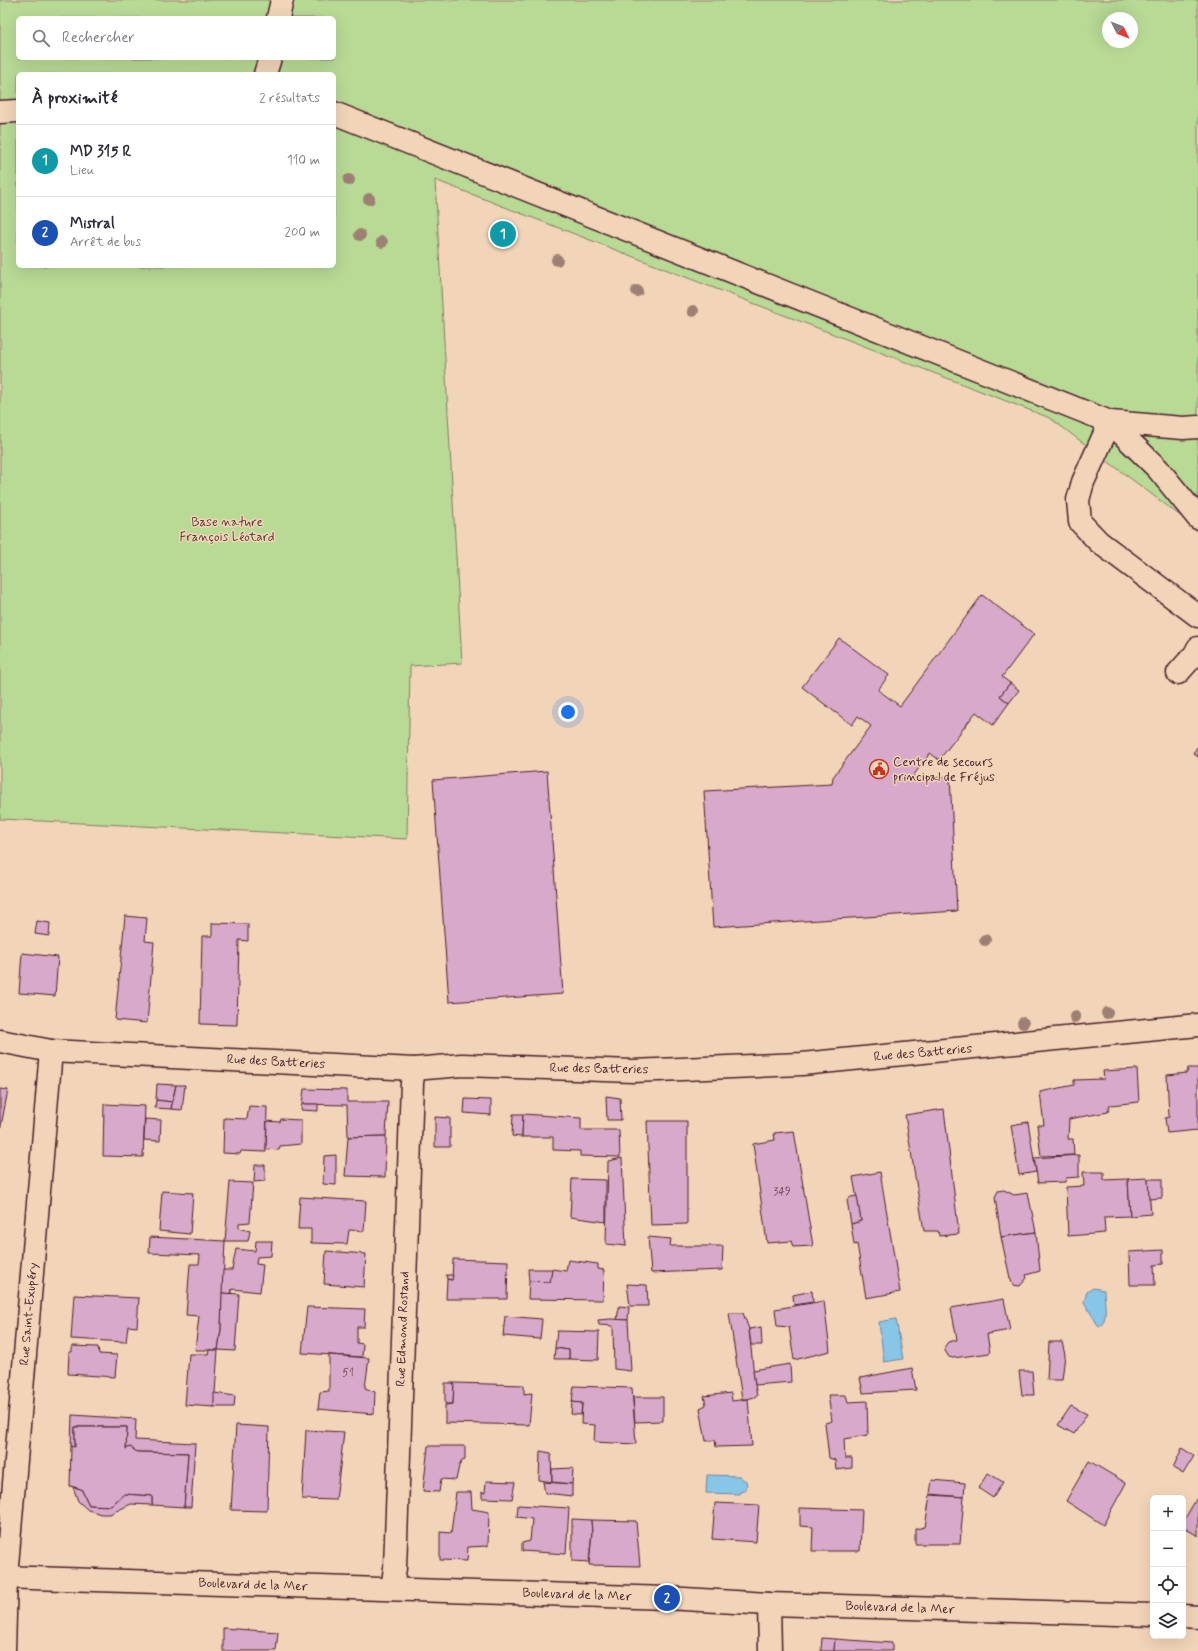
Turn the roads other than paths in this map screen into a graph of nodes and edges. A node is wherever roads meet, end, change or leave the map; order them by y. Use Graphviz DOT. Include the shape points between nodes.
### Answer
graph roads {
  1 [pos="282,0"];
  2 [pos="278,16"];
  3 [pos="269,60"];
  4 [pos="266,72"];
  5 [pos="16,111"];
  6 [pos="0,112"];
  7 [pos="336,114"];
  8 [pos="1110,422"];
  9 [pos="1198,427"];
  10 [pos="1198,518"];
  11 [pos="1198,616"];
  12 [pos="1198,648"];
  13 [pos="1178,673"];
  14 [pos="1198,1025"];
  15 [pos="0,1041"];
  16 [pos="51,1051"];
  17 [pos="414,1069"];
  18 [pos="3,1577"];
  19 [pos="392,1589"];
  20 [pos="769,1604"];
  21 [pos="1150,1615"];
  22 [pos="1186,1616"];
  23 [pos="1198,1617"];
  24 [pos="4,1651"];
  25 [pos="770,1651"];
  1 -- 2 [label="street"];
  3 -- 4 [label="street"];
  5 -- 6 [label="street"];
  7 -- 8 [label="street"];
  8 -- 9 [label="street"];
  8 -- 10 [label="street" via="1158,469"];
  8 -- 11 [label="street" via="1083,482 1078,500 1080,522 1099,542"];
  12 -- 13 [label="street"];
  14 -- 17 [label="street, Rue des Batteries" via="802,1064 633,1071 462,1065"];
  15 -- 16 [label="street, Rue des Batteries"];
  16 -- 17 [label="street, Rue des Batteries"];
  16 -- 18 [label="street, Rue Saint-Exupéry"];
  17 -- 19 [label="street, Rue Edmond Rostand" via="395,1568"];
  18 -- 19 [label="street, Boulevard de la Mer"];
  18 -- 24 [label="street, Rue Saint-Exupéry"];
  19 -- 20 [label="street, Boulevard de la Mer"];
  20 -- 21 [label="street, Boulevard de la Mer"];
  20 -- 25 [label="street"];
  22 -- 23 [label="street"];
}
